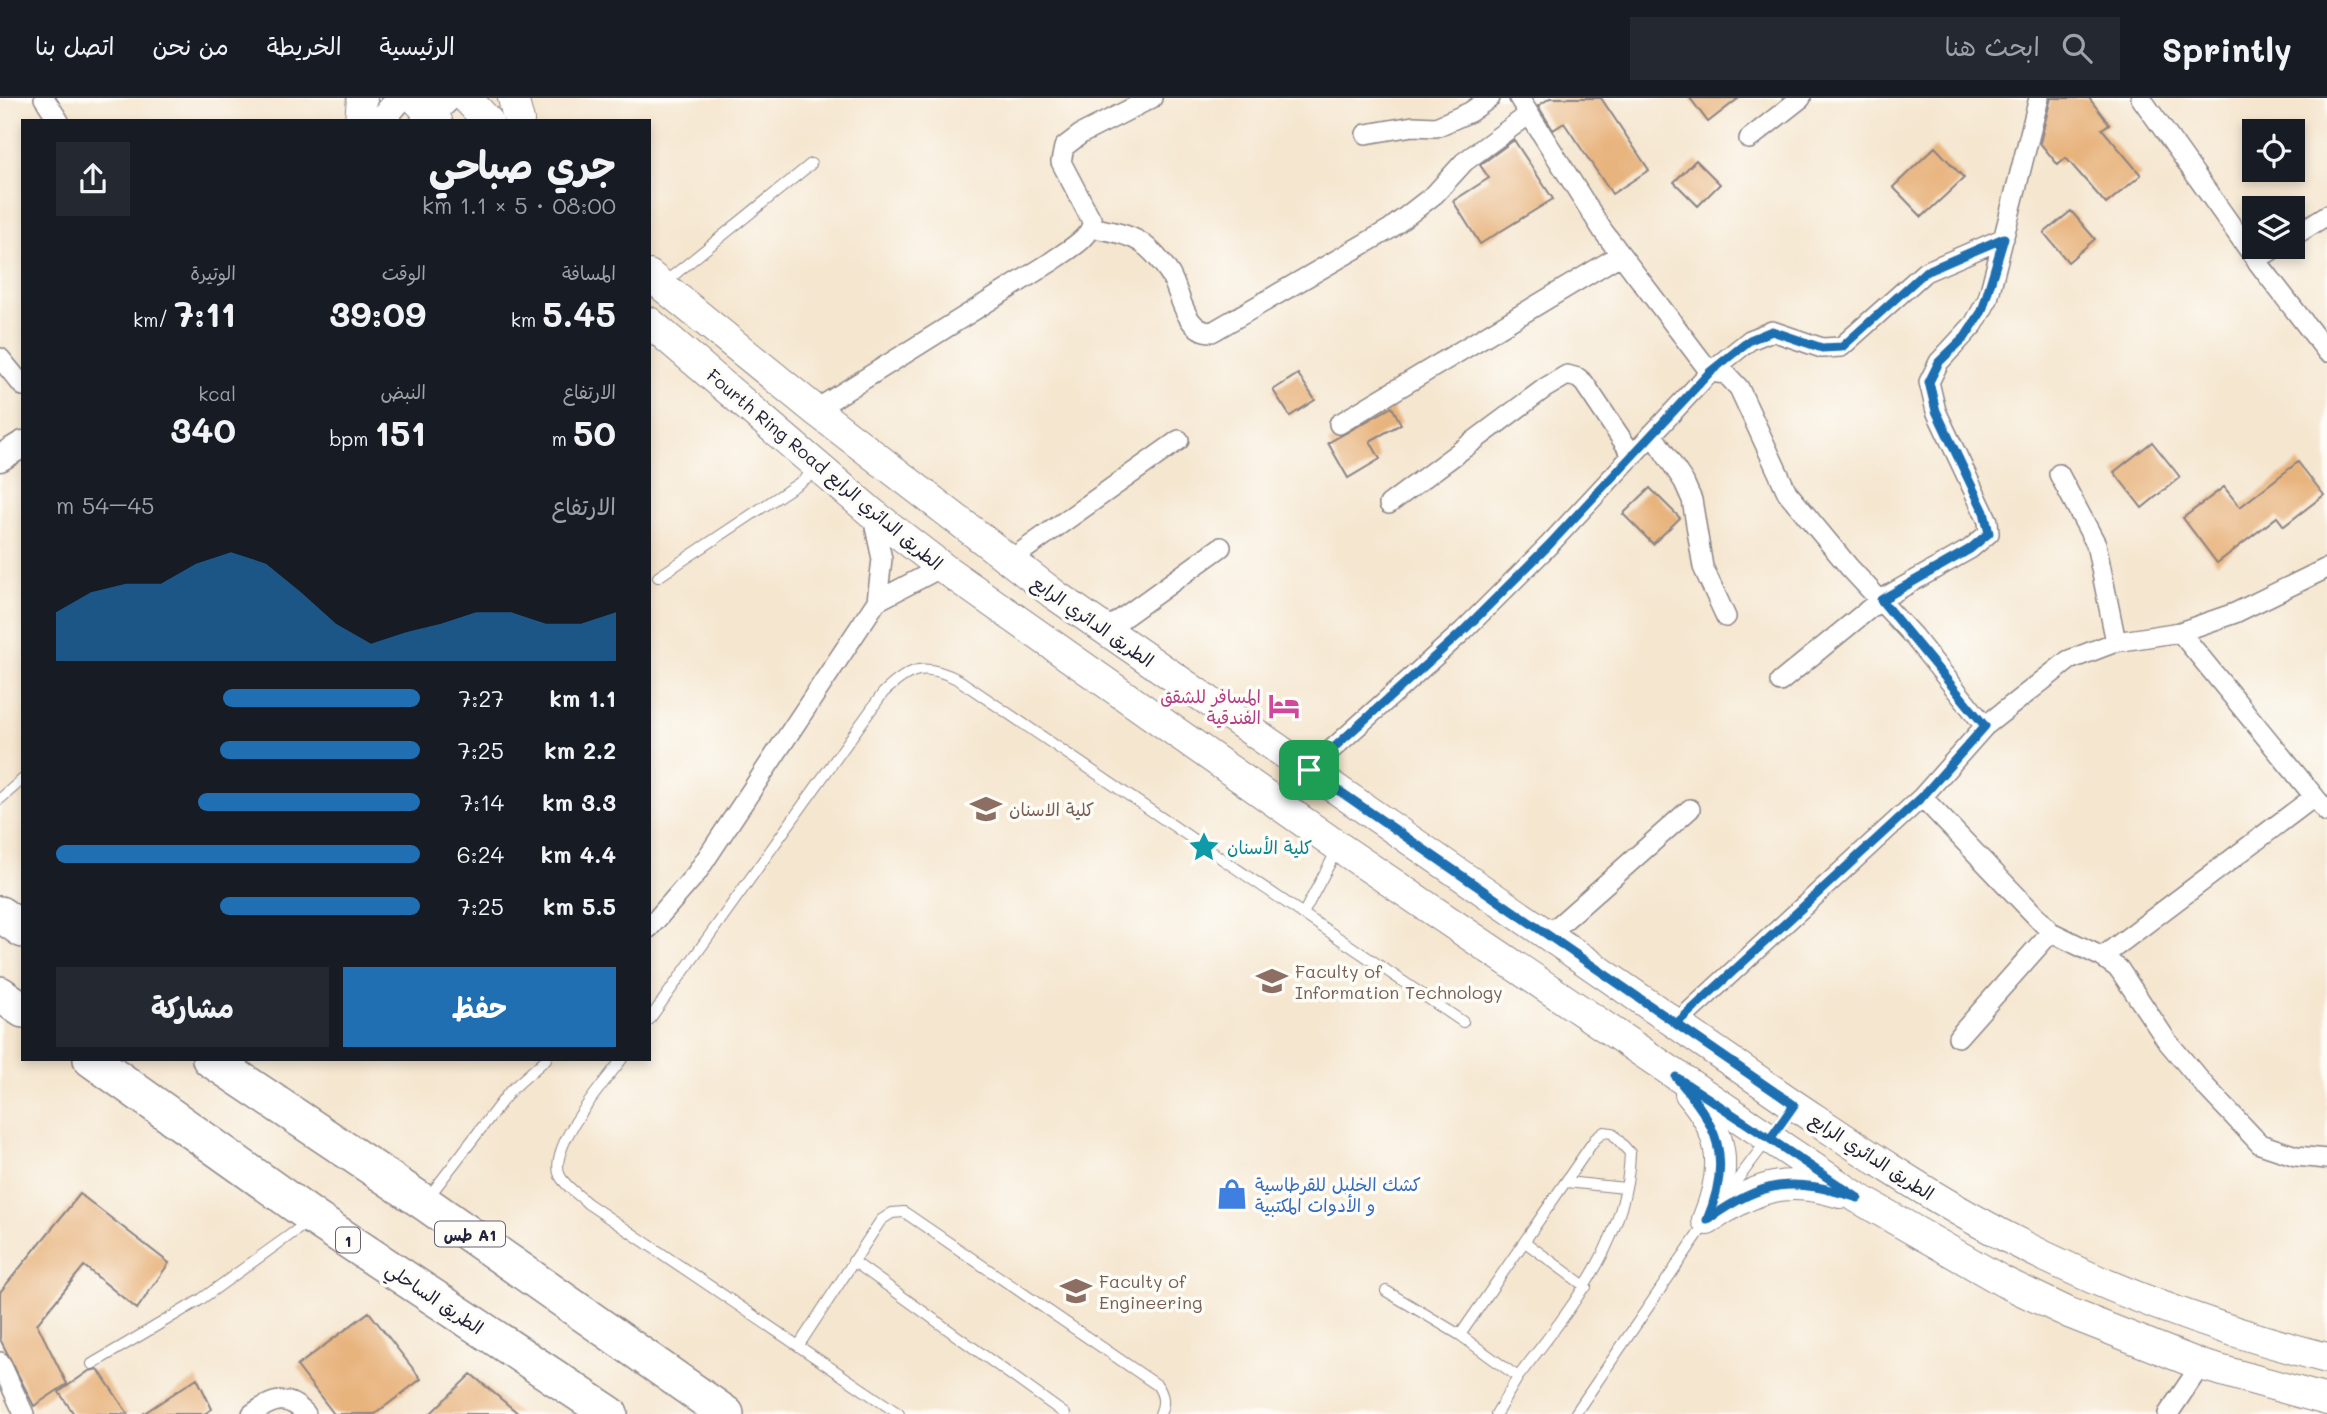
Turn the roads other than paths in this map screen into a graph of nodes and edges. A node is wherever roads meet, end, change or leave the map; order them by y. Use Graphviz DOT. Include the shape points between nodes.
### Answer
graph roads {
  1 [pos="44,98"];
  2 [pos="362,98"];
  3 [pos="400,98"];
  4 [pos="466,98"];
  5 [pos="513,98"];
  6 [pos="1153,98"];
  7 [pos="1490,98"];
  8 [pos="1801,98"];
  9 [pos="2039,98"];
  10 [pos="2141,98"];
  11 [pos="1524,106"];
  12 [pos="58,119"];
  13 [pos="360,119"];
  14 [pos="383,119"];
  15 [pos="486,119"];
  16 [pos="518,119"];
  17 [pos="1366,134"];
  18 [pos="1749,139"];
  19 [pos="811,164"];
  20 [pos="2327,215"];
  21 [pos="1093,228"];
  22 [pos="2305,229"];
  23 [pos="2004,238"];
  24 [pos="1620,255"];
  25 [pos="2256,260"];
  26 [pos="655,280"];
  27 [pos="651,324"];
  28 [pos="2327,352"];
  29 [pos="0,358"];
  30 [pos="1710,372"];
  31 [pos="21,384"];
  32 [pos="815,410"];
  33 [pos="1339,424"];
  34 [pos="1652,434"];
  35 [pos="1179,440"];
  36 [pos="21,445"];
  37 [pos="1633,456"];
  38 [pos="0,458"];
  39 [pos="821,468"];
  40 [pos="2059,474"];
  41 [pos="1389,504"];
  42 [pos="872,513"];
  43 [pos="1221,547"];
  44 [pos="1010,561"];
  45 [pos="942,567"];
  46 [pos="2327,568"];
  47 [pos="658,577"];
  48 [pos="1881,600"];
  49 [pos="877,601"];
  50 [pos="1726,617"];
  51 [pos="1106,631"];
  52 [pos="2180,632"];
  53 [pos="2116,642"];
  54 [pos="1780,682"];
  55 [pos="1985,726"];
  56 [pos="1309,770"];
  57 [pos="21,781"];
  58 [pos="1922,797"];
  59 [pos="2314,797"];
  60 [pos="0,799"];
  61 [pos="1690,809"];
  62 [pos="2327,813"];
  63 [pos="1339,847"];
  64 [pos="0,914"];
  65 [pos="1303,914"];
  66 [pos="651,926"];
  67 [pos="21,929"];
  68 [pos="2051,932"];
  69 [pos="1548,935"];
  70 [pos="2102,957"];
  71 [pos="651,1017"];
  72 [pos="1463,1022"];
  73 [pos="1676,1024"];
  74 [pos="1958,1037"];
  75 [pos="94,1061"];
  76 [pos="213,1061"];
  77 [pos="544,1061"];
  78 [pos="621,1061"];
  79 [pos="1676,1077"];
  80 [pos="1794,1105"];
  81 [pos="1770,1139"];
  82 [pos="2327,1159"];
  83 [pos="1566,1182"];
  84 [pos="1625,1188"];
  85 [pos="1858,1198"];
  86 [pos="425,1203"];
  87 [pos="314,1218"];
  88 [pos="1707,1220"];
  89 [pos="1525,1242"];
  90 [pos="853,1261"];
  91 [pos="1586,1287"];
  92 [pos="1386,1292"];
  93 [pos="1460,1335"];
  94 [pos="799,1345"];
  95 [pos="2327,1358"];
  96 [pos="0,1362"];
  97 [pos="92,1364"];
  98 [pos="2201,1365"];
  99 [pos="1518,1377"];
  100 [pos="2327,1400"];
  101 [pos="24,1414"];
  102 [pos="252,1414"];
  103 [pos="306,1414"];
  104 [pos="610,1414"];
  105 [pos="726,1414"];
  106 [pos="898,1414"];
  107 [pos="1065,1414"];
  108 [pos="1160,1414"];
  109 [pos="1496,1414"];
  110 [pos="1575,1414"];
  111 [pos="2168,1414"];
  1 -- 12 [label="street"];
  2 -- 13 [label="main road"];
  3 -- 14 [label="street"];
  4 -- 15 [label="main road"];
  5 -- 16 [label="main road"];
  6 -- 21 [label="street" via="1064,147 1061,162"];
  7 -- 17 [label="street" via="1436,127"];
  8 -- 18 [label="street"];
  9 -- 23 [label="street"];
  10 -- 25 [label="street"];
  11 -- 21 [label="street" via="1435,194 1390,229 1212,332 1195,326 1170,274 1139,241"];
  11 -- 24 [label="street"];
  19 -- 26 [label="lane"];
  20 -- 22 [label="street"];
  21 -- 32 [label="street" via="1051,262"];
  23 -- 30 [label="street" via="1925,272 1842,347 1822,348 1772,331 1750,340"];
  23 -- 48 [label="street" via="1982,311 1965,337 1939,362 1929,382 1936,411 1984,512 1989,533 1970,549"];
  24 -- 30 [label="street"];
  24 -- 33 [label="street"];
  25 -- 28 [label="street"];
  26 -- 32 [label="main road, الطريق الدائري الرابع"];
  27 -- 39 [label="main road, Fourth Ring Road الطريق الدائري الرابع"];
  29 -- 31 [label="street"];
  30 -- 34 [label="street"];
  30 -- 48 [label="street" via="1726,374 1740,388 1787,492"];
  32 -- 44 [label="main road, الطريق الدائري الرابع"];
  34 -- 37 [label="street"];
  34 -- 50 [label="street" via="1692,500 1703,567"];
  35 -- 44 [label="street"];
  36 -- 38 [label="street"];
  37 -- 41 [label="street" via="1584,383 1567,375"];
  37 -- 56 [label="street" via="1463,631"];
  39 -- 42 [label="main road, Fourth Ring Road الطريق الدائري الرابع"];
  39 -- 47 [label="lane"];
  40 -- 53 [label="street" via="2096,544"];
  42 -- 45 [label="main road, Fourth Ring Road الطريق الدائري الرابع"];
  42 -- 49 [label="street" via="883,559"];
  43 -- 51 [label="street"];
  44 -- 51 [label="main road, الطريق الدائري الرابع"];
  45 -- 49 [label="street"];
  45 -- 63 [label="main road, Fourth Ring Road الطريق الدائري الرابع"];
  46 -- 52 [label="street" via="2235,613"];
  48 -- 54 [label="street"];
  48 -- 55 [label="street"];
  49 -- 66 [label="street" via="696,874"];
  51 -- 56 [label="main road, الطريق الدائري الرابع"];
  52 -- 53 [label="street"];
  52 -- 59 [label="street"];
  53 -- 55 [label="street" via="2069,660"];
  55 -- 58 [label="street"];
  56 -- 69 [label="main road, الطريق الدائري الرابع"];
  57 -- 60 [label="lane"];
  58 -- 68 [label="street"];
  58 -- 73 [label="street"];
  59 -- 62 [label="street"];
  59 -- 70 [label="street"];
  61 -- 69 [label="street"];
  63 -- 65 [label="lane"];
  63 -- 79 [label="main road"];
  64 -- 67 [label="highway"];
  65 -- 71 [label="lane" via="959,680 939,669 926,668 895,681 883,693"];
  65 -- 72 [label="lane"];
  68 -- 70 [label="street"];
  68 -- 74 [label="street"];
  69 -- 73 [label="main road, الطريق الدائري الرابع"];
  70 -- 82 [label="street" via="2119,969 2167,1041 2260,1144 2296,1156"];
  73 -- 80 [label="main road, الطريق الدائري الرابع"];
  75 -- 87 [label="highway, الطريق الساحلي / 1"];
  76 -- 86 [label="highway, طس A1"];
  77 -- 86 [label="lane" via="510,1091"];
  78 -- 94 [label="lane" via="568,1134 558,1164 561,1177 587,1202"];
  79 -- 81 [label="main road"];
  79 -- 88 [label="main road" via="1703,1109 1720,1154 1721,1179"];
  80 -- 81 [label="lane"];
  80 -- 95 [label="main road, الطريق الدائري الرابع" via="1928,1192 2029,1248 2163,1307"];
  81 -- 85 [label="main road"];
  81 -- 88 [label="lane"];
  83 -- 84 [label="lane"];
  83 -- 84 [label="lane" via="1595,1139 1608,1132 1630,1153"];
  83 -- 89 [label="lane"];
  84 -- 91 [label="lane" via="1612,1240"];
  85 -- 88 [label="main road" via="1818,1186 1787,1184 1757,1190"];
  85 -- 98 [label="main road" via="2004,1282"];
  86 -- 105 [label="highway, طس A1"];
  87 -- 97 [label="lane" via="200,1300"];
  87 -- 104 [label="highway, الطريق الساحلي / 1"];
  88 -- 110 [label="lane"];
  89 -- 91 [label="lane"];
  89 -- 93 [label="lane"];
  90 -- 94 [label="lane"];
  90 -- 107 [label="lane"];
  90 -- 108 [label="lane" via="881,1220 892,1213 913,1216 1157,1385 1163,1394"];
  91 -- 99 [label="lane"];
  92 -- 93 [label="lane"];
  93 -- 99 [label="lane"];
  94 -- 106 [label="lane"];
  96 -- 101 [label="street"];
  98 -- 100 [label="main road"];
  98 -- 111 [label="street"];
  99 -- 109 [label="lane"];
  102 -- 103 [label="street" via="281,1400 293,1402"];
}
